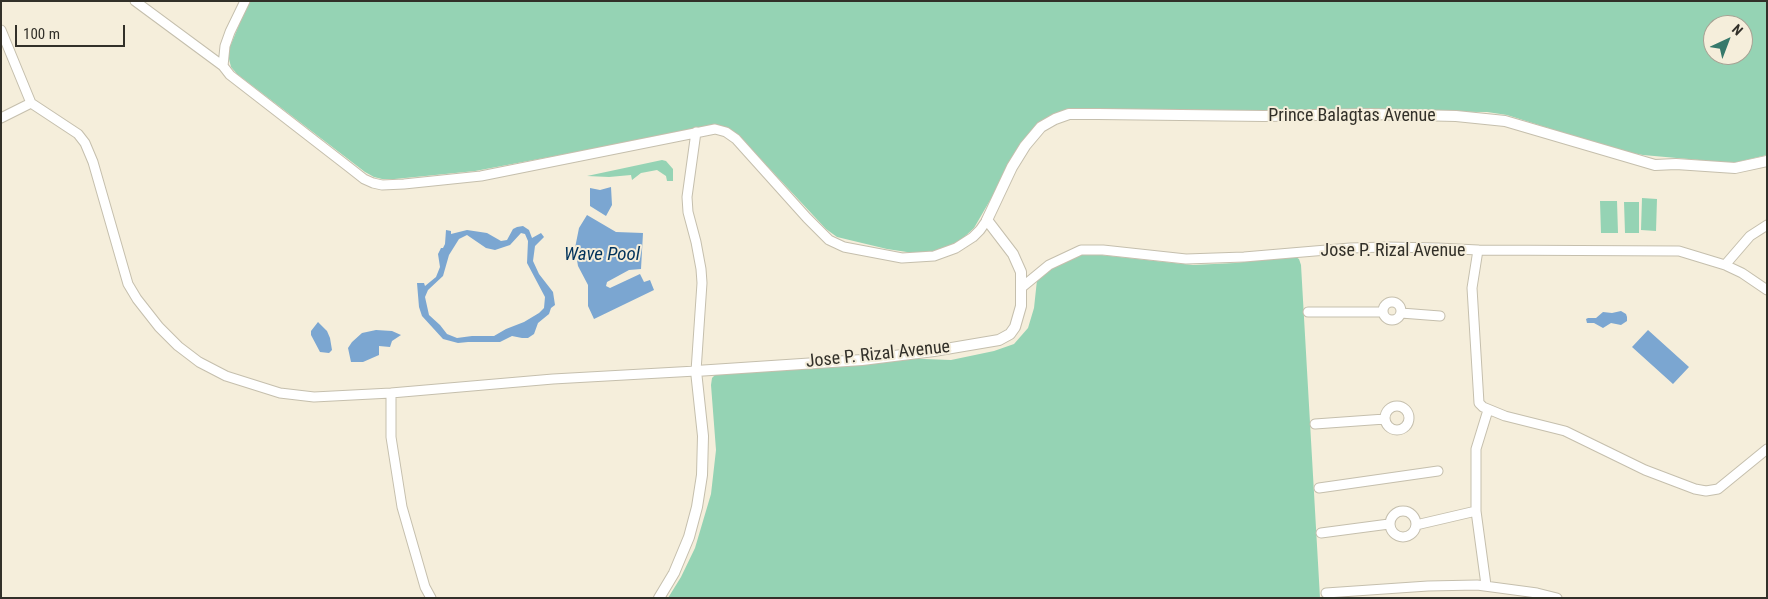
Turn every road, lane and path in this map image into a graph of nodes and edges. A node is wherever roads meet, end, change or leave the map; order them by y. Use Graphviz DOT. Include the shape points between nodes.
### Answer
graph roads {
  1 [pos="135,1"];
  2 [pos="245,1"];
  3 [pos="1,30"];
  4 [pos="223,66"];
  5 [pos="30,104"];
  6 [pos="1,118"];
  7 [pos="696,132"];
  8 [pos="1767,160"];
  9 [pos="987,220"];
  10 [pos="1767,226"];
  11 [pos="1478,250"];
  12 [pos="1725,265"];
  13 [pos="1021,288"];
  14 [pos="1767,290"];
  15 [pos="1308,312"];
  16 [pos="1383,312"];
  17 [pos="1401,313"];
  18 [pos="1440,316"];
  19 [pos="696,371"];
  20 [pos="391,393"];
  21 [pos="1488,410"];
  22 [pos="1385,419"];
  23 [pos="1315,424"];
  24 [pos="1767,449"];
  25 [pos="1438,471"];
  26 [pos="1319,488"];
  27 [pos="1476,511"];
  28 [pos="1389,524"];
  29 [pos="1416,525"];
  30 [pos="1321,533"];
  31 [pos="1486,585"];
  32 [pos="1326,593"];
  33 [pos="1369,594"];
  34 [pos="431,598"];
  35 [pos="658,598"];
  36 [pos="1556,598"];
  1 -- 4 [label="street"];
  2 -- 4 [label="street" via="225,46"];
  3 -- 5 [label="street"];
  4 -- 7 [label="street" via="230,75 364,179 382,185 481,176"];
  5 -- 6 [label="street"];
  5 -- 20 [label="street" via="78,134 85,143 128,284 159,327 178,346 226,376 280,393 314,397"];
  7 -- 9 [label="street" via="715,129 732,135 812,224 829,240 844,247 902,258 934,256 973,237"];
  7 -- 19 [label="street" via="687,197 701,270"];
  8 -- 9 [label="main road, Prince Balagtas Avenue" via="1735,168 1655,165 1505,121 1480,117 1069,114 1041,127 1028,141"];
  9 -- 13 [label="main road, Jose P. Rizal Avenue" via="1018,262"];
  10 -- 12 [label="street" via="1750,236"];
  11 -- 12 [label="street, Jose P. Rizal Avenue" via="1672,250 1699,255"];
  11 -- 13 [label="street, Jose P. Rizal Avenue" via="1350,248 1186,259 1081,250 1049,265"];
  11 -- 21 [label="street" via="1472,288 1479,402"];
  12 -- 14 [label="street, Jose P. Rizal Avenue"];
  13 -- 19 [label="main road, Jose P. Rizal Avenue" via="1021,306 1015,327 999,340 862,360"];
  15 -- 16 [label="street"];
  16 -- 17 [label="street" via="1392,320 1398,319"];
  16 -- 17 [label="street" via="1384,306 1392,302 1400,306"];
  17 -- 18 [label="street"];
  19 -- 20 [label="street"];
  19 -- 35 [label="main road" via="703,436 698,507 674,573"];
  20 -- 34 [label="street" via="391,437 402,507"];
  21 -- 24 [label="street" via="1565,430 1645,470 1706,491 1718,489"];
  21 -- 27 [label="street" via="1476,449"];
  22 -- 23 [label="street"];
  25 -- 26 [label="street"];
  27 -- 29 [label="street"];
  27 -- 31 [label="street"];
  28 -- 29 [label="street" via="1393,534 1402,538 1412,534"];
  28 -- 29 [label="street" via="1393,515 1403,511 1412,515"];
  28 -- 30 [label="street"];
  31 -- 33 [label="street"];
  31 -- 36 [label="street"];
  32 -- 33 [label="street"];
}
